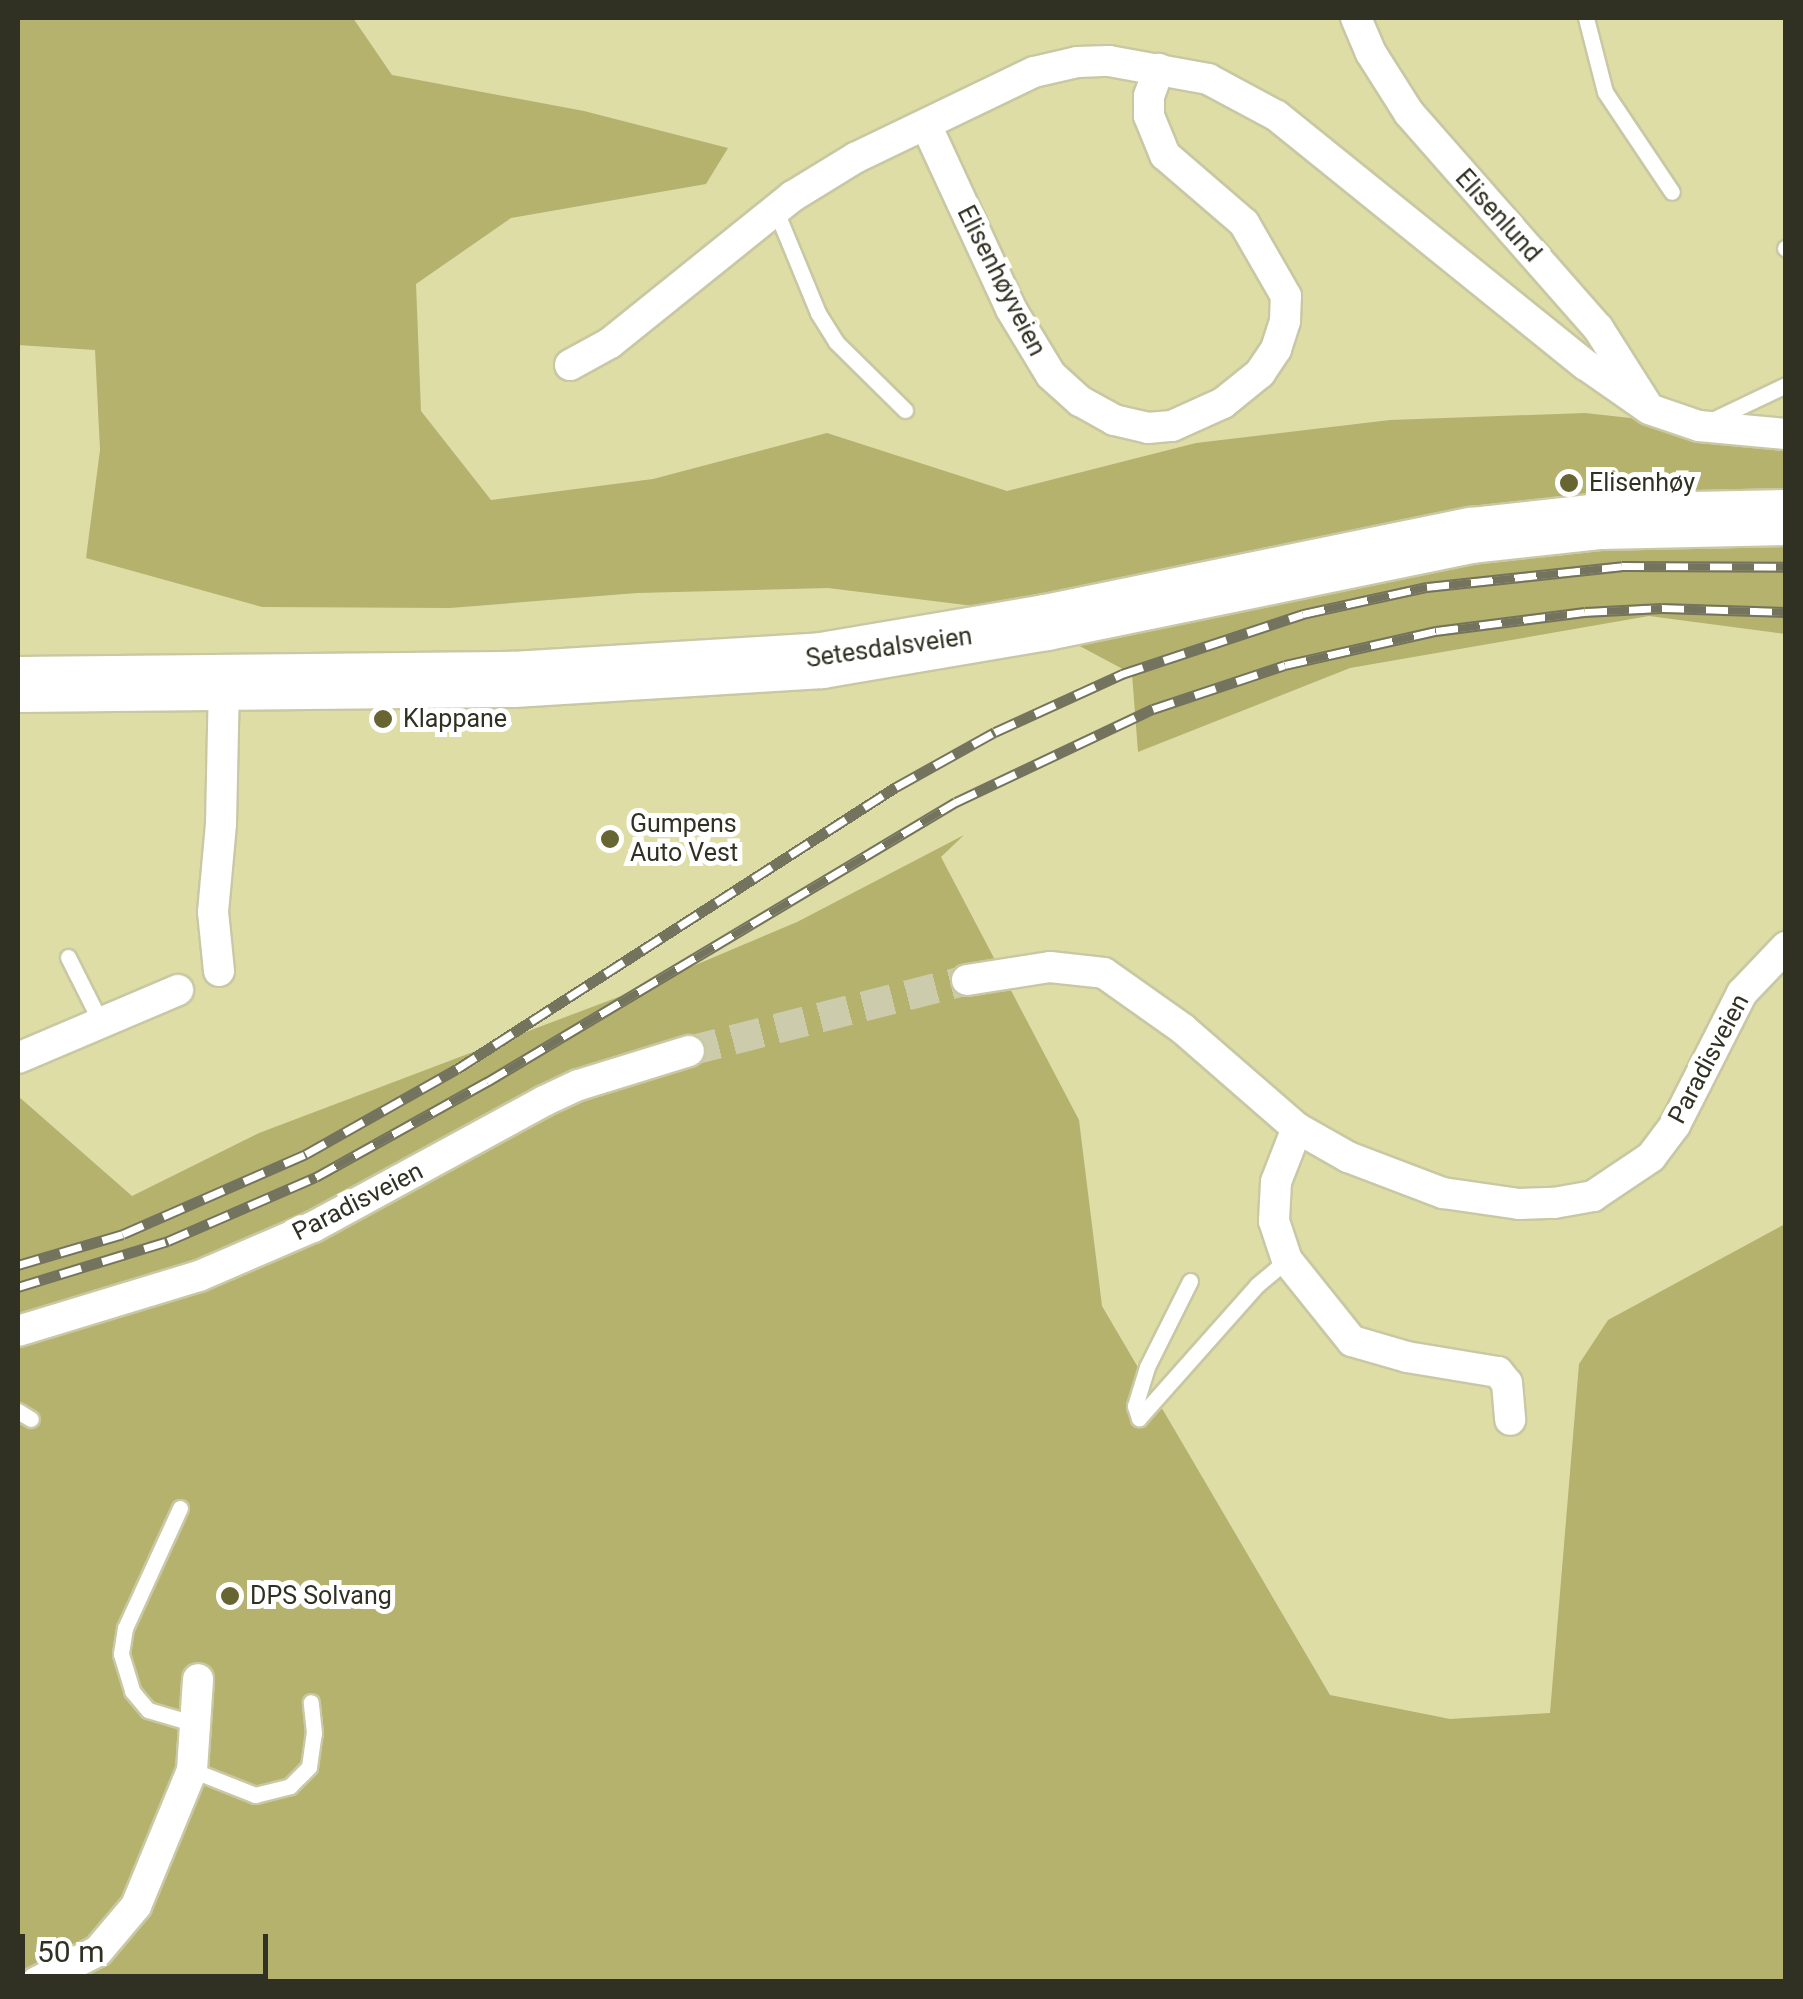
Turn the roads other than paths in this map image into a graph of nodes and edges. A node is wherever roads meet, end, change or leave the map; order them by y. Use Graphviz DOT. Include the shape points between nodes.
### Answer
graph roads {
  1 [pos="1356,18"];
  2 [pos="1586,18"];
  3 [pos="1159,69"];
  4 [pos="927,127"];
  5 [pos="1672,192"];
  6 [pos="776,211"];
  7 [pos="570,365"];
  8 [pos="1785,386"];
  9 [pos="1649,409"];
  10 [pos="905,410"];
  11 [pos="1700,426"];
  12 [pos="1786,434"];
  13 [pos="1774,521"];
  14 [pos="224,682"];
  15 [pos="18,684"];
  16 [pos="1786,947"];
  17 [pos="68,957"];
  18 [pos="219,970"];
  19 [pos="968,980"];
  20 [pos="178,990"];
  21 [pos="102,1025"];
  22 [pos="689,1051"];
  23 [pos="18,1058"];
  24 [pos="1297,1128"];
  25 [pos="1287,1260"];
  26 [pos="1190,1281"];
  27 [pos="18,1331"];
  28 [pos="1510,1420"];
  29 [pos="180,1508"];
  30 [pos="198,1679"];
  31 [pos="312,1702"];
  32 [pos="192,1723"];
  33 [pos="192,1770"];
  34 [pos="37,1982"];
  1 -- 9 [label="street, Elisenlund" via="1409,112 1598,328"];
  2 -- 5 [label="lane" via="1604,92"];
  3 -- 4 [label="street" via="1108,61 1034,72"];
  3 -- 4 [label="street, Elisenhøyveien" via="1149,116 1165,155 1244,223 1286,296 1276,349 1260,372 1223,403 1172,426 1114,420 1080,402 1051,374 1011,309"];
  3 -- 9 [label="street" via="1208,79 1278,116"];
  4 -- 6 [label="street" via="856,158"];
  6 -- 7 [label="street" via="610,343"];
  6 -- 10 [label="lane" via="818,313 848,355"];
  8 -- 11 [label="lane"];
  9 -- 11 [label="street"];
  11 -- 12 [label="street"];
  13 -- 14 [label="highway, Setesdalsveien" via="1600,521 1471,535 1010,629 821,660 513,679"];
  14 -- 15 [label="highway, Setesdalsveien"];
  14 -- 18 [label="street" via="213,912"];
  16 -- 24 [label="street, Paradisveien" via="1742,993 1675,1125 1651,1157 1593,1196 1519,1204 1443,1192 1393,1177"];
  17 -- 21 [label="lane"];
  19 -- 24 [label="street, Paradisveien" via="1050,967 1104,972 1183,1029"];
  20 -- 21 [label="street"];
  21 -- 23 [label="street"];
  22 -- 27 [label="street, Paradisveien" via="562,1093 330,1219 200,1276"];
  24 -- 25 [label="street" via="1276,1182 1274,1221"];
  25 -- 26 [label="lane" via="1139,1418 1135,1406 1147,1367"];
  25 -- 28 [label="street" via="1352,1341 1407,1358 1498,1372 1506,1383"];
  29 -- 32 [label="lane" via="125,1628 121,1654 132,1692 148,1710"];
  30 -- 32 [label="street"];
  31 -- 33 [label="lane" via="309,1767 290,1786 255,1795"];
  32 -- 33 [label="street"];
  33 -- 34 [label="street" via="130,1917 81,1964"];
}
